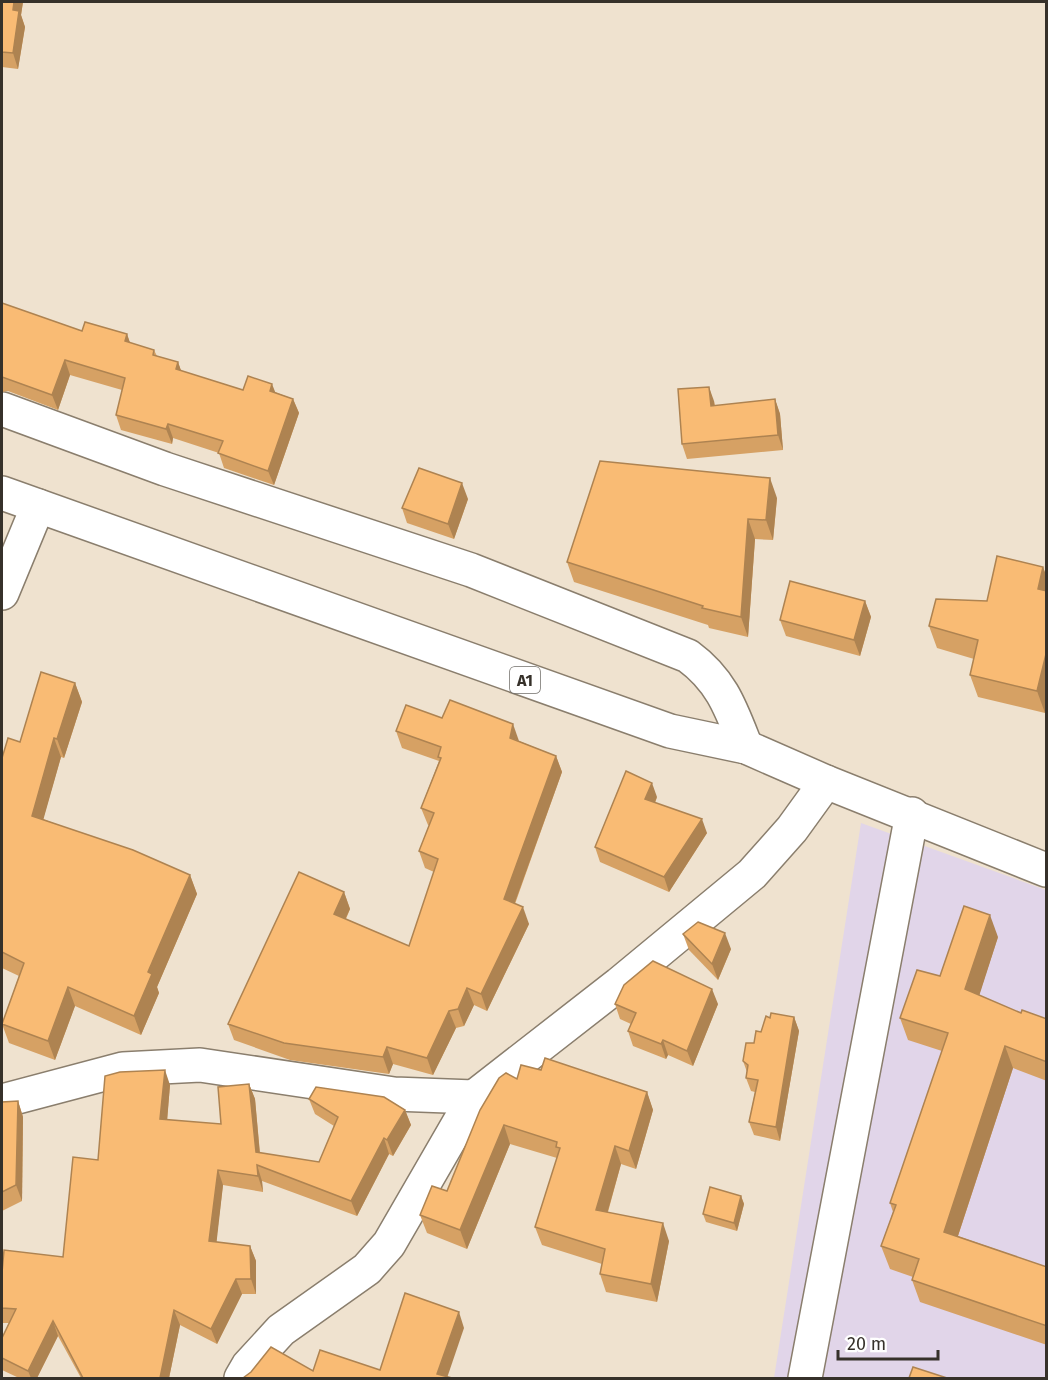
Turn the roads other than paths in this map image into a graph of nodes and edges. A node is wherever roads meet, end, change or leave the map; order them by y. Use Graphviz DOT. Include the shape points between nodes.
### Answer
graph roads {
  1 [pos="2,410"];
  2 [pos="2,493"];
  3 [pos="38,506"];
  4 [pos="2,593"];
  5 [pos="746,747"];
  6 [pos="826,782"];
  7 [pos="912,814"];
  8 [pos="1047,870"];
  9 [pos="474,1097"];
  10 [pos="2,1101"];
  11 [pos="241,1378"];
  12 [pos="805,1378"];
  1 -- 5 [label="main road" via="471,570 688,656 723,691"];
  2 -- 3 [label="main road, A1"];
  3 -- 4 [label="main road"];
  3 -- 5 [label="main road, A1" via="670,731"];
  5 -- 6 [label="main road, A1"];
  6 -- 7 [label="main road, A1"];
  6 -- 9 [label="main road" via="752,874 629,977"];
  7 -- 8 [label="main road, A1"];
  7 -- 12 [label="main road"];
  9 -- 10 [label="main road" via="394,1094 200,1065 123,1069"];
  9 -- 11 [label="main road" via="389,1244 367,1269 280,1330"];
}
